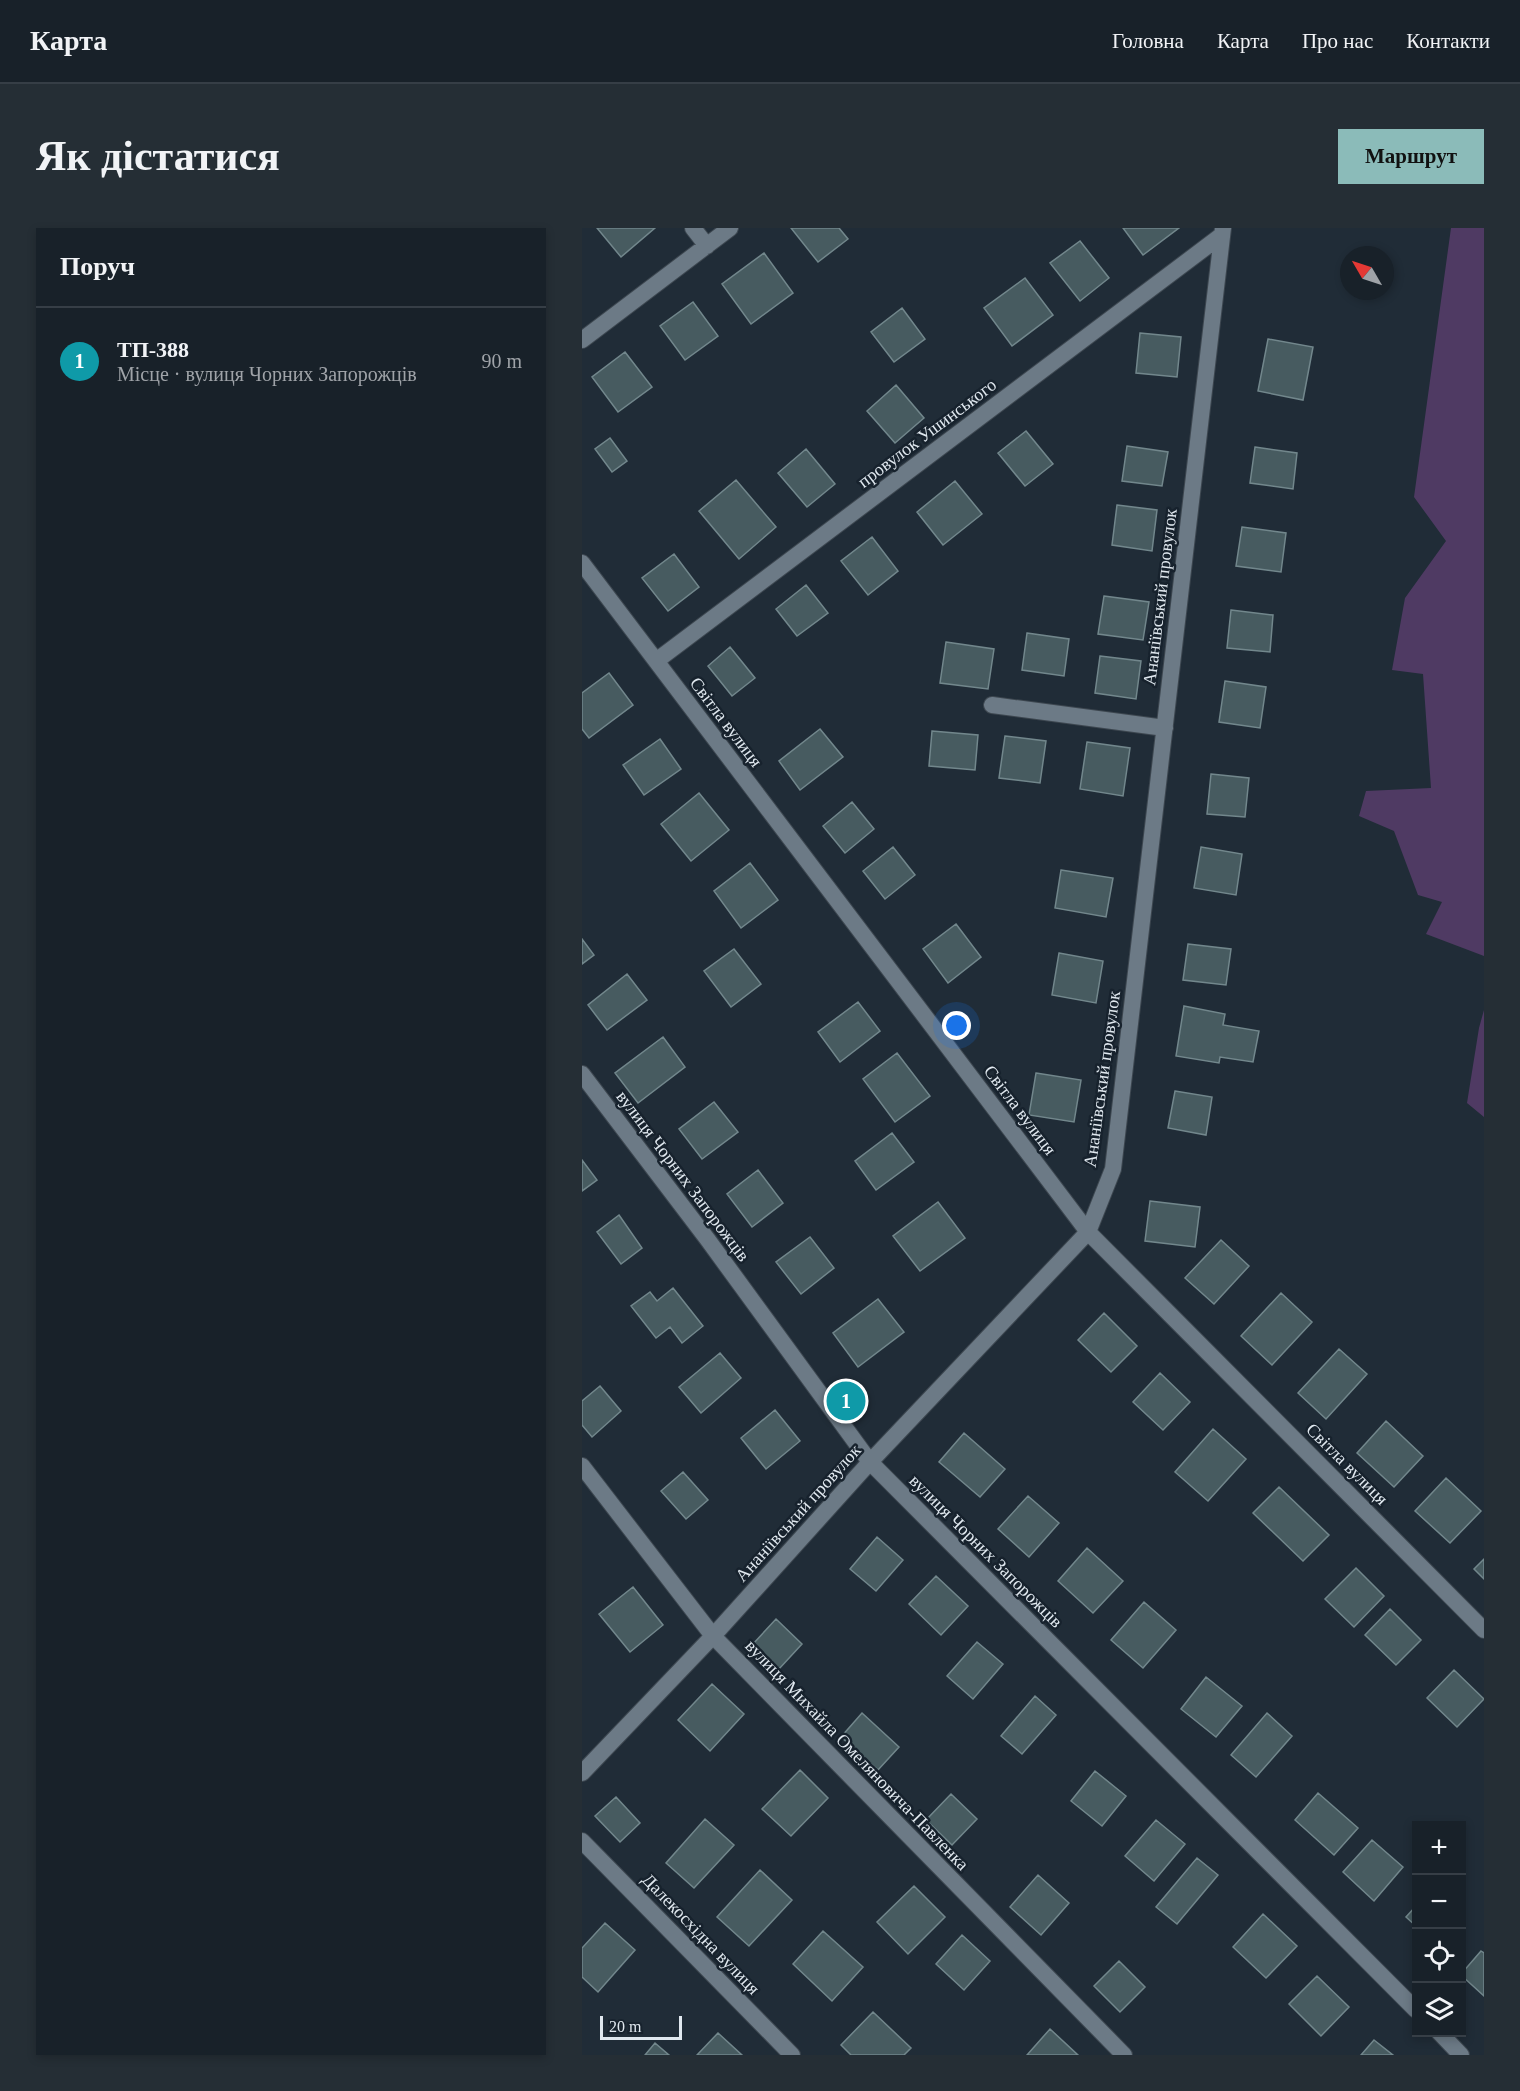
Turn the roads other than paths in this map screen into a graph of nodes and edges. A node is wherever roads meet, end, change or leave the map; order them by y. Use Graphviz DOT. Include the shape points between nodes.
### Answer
graph roads {
  1 [pos="693,228"];
  2 [pos="730,228"];
  3 [pos="1223,232"];
  4 [pos="707,246"];
  5 [pos="582,340"];
  6 [pos="582,563"];
  7 [pos="656,662"];
  8 [pos="992,705"];
  9 [pos="1165,728"];
  10 [pos="582,1074"];
  11 [pos="1088,1232"];
  12 [pos="870,1462"];
  13 [pos="582,1466"];
  14 [pos="1484,1630"];
  15 [pos="713,1636"];
  16 [pos="582,1773"];
  17 [pos="582,1841"];
  18 [pos="1412,2006"];
  19 [pos="1444,2037"];
  20 [pos="792,2055"];
  21 [pos="1124,2055"];
  22 [pos="1461,2055"];
  1 -- 4 [label="street"];
  2 -- 4 [label="street"];
  3 -- 7 [label="street, провулок Ушинського"];
  3 -- 9 [label="street, Ананіївський провулок"];
  4 -- 5 [label="street"];
  6 -- 7 [label="street, Світла вулиця"];
  7 -- 11 [label="street, Світла вулиця"];
  8 -- 9 [label="street"];
  9 -- 11 [label="street, Ананіївський провулок" via="1113,1169"];
  10 -- 12 [label="street, вулиця Чорних Запорожців"];
  11 -- 12 [label="street, Ананіївський провулок"];
  11 -- 14 [label="street, Світла вулиця"];
  12 -- 15 [label="street, Ананіївський провулок"];
  12 -- 18 [label="street, вулиця Чорних Запорожців"];
  13 -- 15 [label="street, вулиця Михайла Омеляновича-Павленка"];
  15 -- 16 [label="street, Ананіївський провулок"];
  15 -- 21 [label="street, вулиця Михайла Омеляновича-Павленка"];
  17 -- 20 [label="street, Далекосхідна вулиця"];
  19 -- 22 [label="street"];
}
